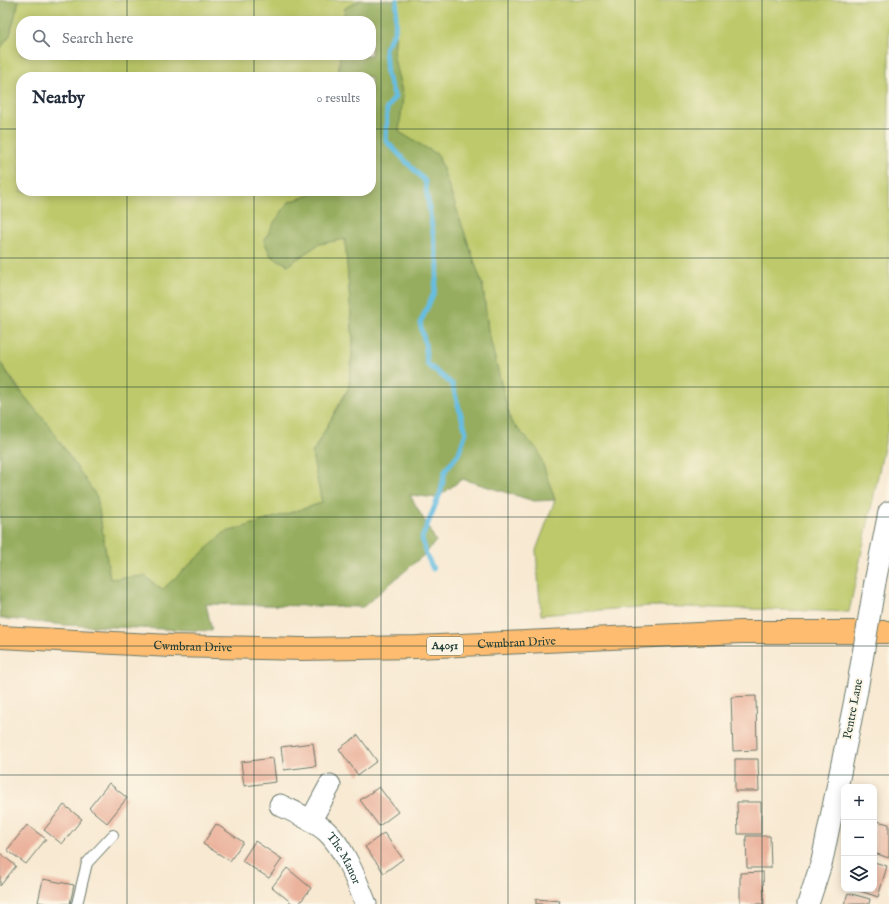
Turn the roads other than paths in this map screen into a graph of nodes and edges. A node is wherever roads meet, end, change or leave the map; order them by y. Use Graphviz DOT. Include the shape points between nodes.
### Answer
graph roads {
  1 [pos="889,512"];
  2 [pos="889,632"];
  3 [pos="0,637"];
  4 [pos="330,785"];
  5 [pos="280,805"];
  6 [pos="311,820"];
  7 [pos="112,835"];
  8 [pos="77,904"];
  9 [pos="366,904"];
  10 [pos="808,904"];
  1 -- 10 [label="street, Pentre Lane, bridge" via="857,690 822,861"];
  2 -- 3 [label="main road, Cwmbran Drive / A4051" via="741,632 417,647 302,649 171,646"];
  4 -- 6 [label="street"];
  5 -- 6 [label="street, The Manor"];
  6 -- 9 [label="street, The Manor" via="340,848"];
  7 -- 8 [label="lane" via="87,863"];
}
